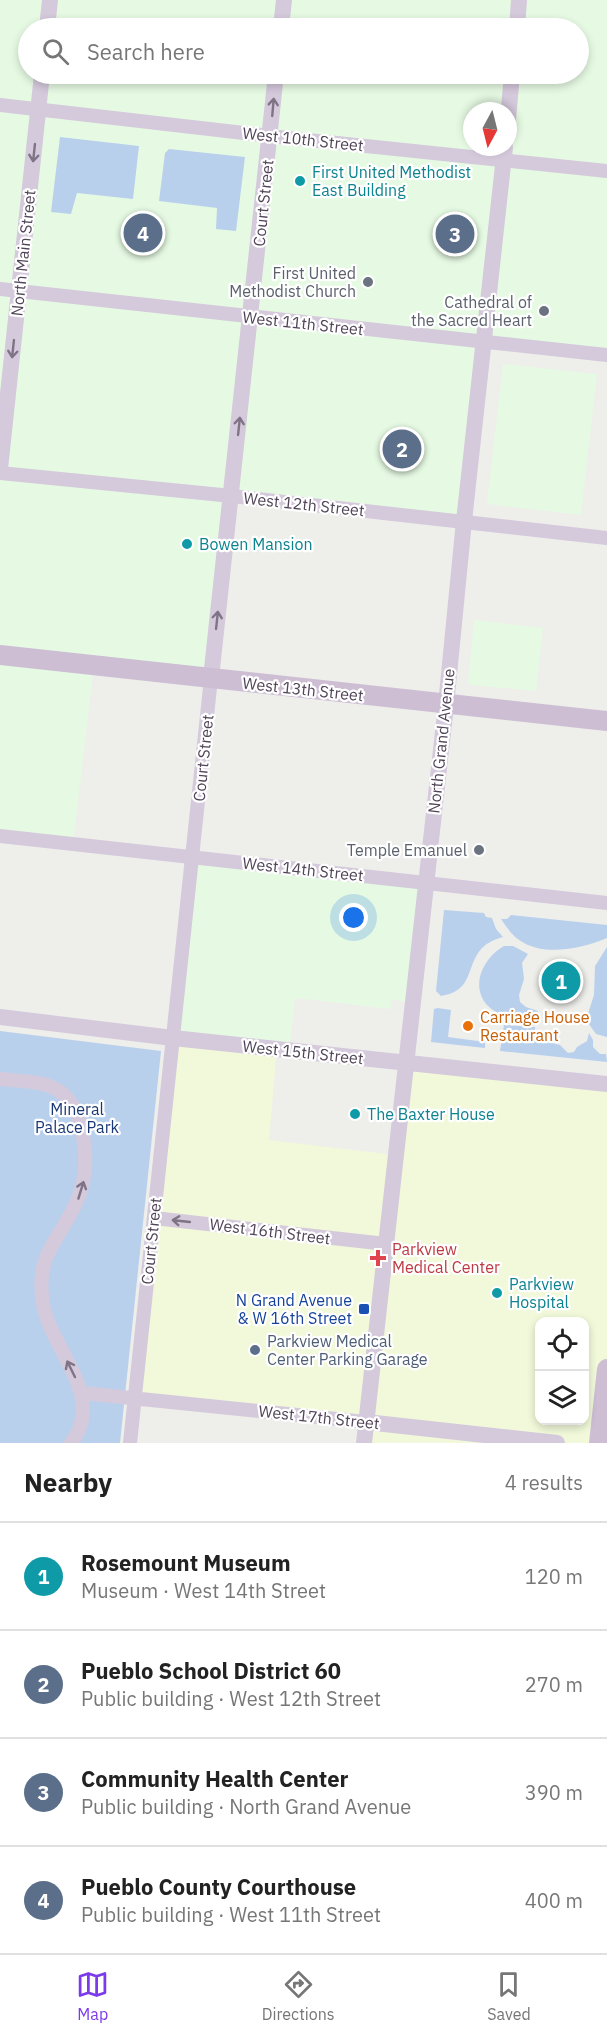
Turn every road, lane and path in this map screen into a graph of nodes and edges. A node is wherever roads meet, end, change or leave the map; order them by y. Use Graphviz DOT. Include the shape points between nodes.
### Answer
graph roads {
  1 [pos="50,0"];
  2 [pos="284,0"];
  3 [pos="519,0"];
  4 [pos="48,18"];
  5 [pos="282,18"];
  6 [pos="518,18"];
  7 [pos="41,84"];
  8 [pos="275,84"];
  9 [pos="511,84"];
  10 [pos="510,102"];
  11 [pos="0,105"];
  12 [pos="38,109"];
  13 [pos="270,136"];
  14 [pos="463,150"];
  15 [pos="517,155"];
  16 [pos="505,156"];
  17 [pos="607,171"];
  18 [pos="0,289"];
  19 [pos="19,291"];
  20 [pos="251,317"];
  21 [pos="484,342"];
  22 [pos="607,356"];
  23 [pos="0,471"];
  24 [pos="232,496"];
  25 [pos="464,522"];
  26 [pos="607,538"];
  27 [pos="0,655"];
  28 [pos="212,678"];
  29 [pos="446,705"];
  30 [pos="607,721"];
  31 [pos="0,836"];
  32 [pos="192,857"];
  33 [pos="426,883"];
  34 [pos="607,903"];
  35 [pos="0,1017"];
  36 [pos="173,1038"];
  37 [pos="406,1064"];
  38 [pos="0,1079"];
  39 [pos="607,1084"];
  40 [pos="154,1218"];
  41 [pos="386,1244"];
  42 [pos="607,1369"];
  43 [pos="82,1393"];
  44 [pos="134,1398"];
  45 [pos="366,1422"];
  46 [pos="71,1443"];
  47 [pos="130,1443"];
  48 [pos="364,1443"];
  49 [pos="556,1443"];
  50 [pos="599,1443"];
  1 -- 4 [label="street"];
  2 -- 5 [label="street"];
  3 -- 6 [label="street"];
  7 -- 12 [label="street, North Main Street"];
  13 -- 8 [label="street, Court Street, one-way"];
  9 -- 10 [label="street"];
  11 -- 12 [label="street, West 10th Street"];
  12 -- 13 [label="street, West 10th Street"];
  12 -- 19 [label="street, North Main Street, one-way"];
  13 -- 14 [label="street, West 10th Street"];
  13 -- 20 [label="street, Court Street"];
  15 -- 17 [label="street, West 10th Street"];
  16 -- 21 [label="street, North Grand Avenue"];
  18 -- 19 [label="street, West 11th Street"];
  19 -- 20 [label="street, West 11th Street"];
  19 -- 23 [label="street, North Main Street, one-way"];
  20 -- 21 [label="street, West 11th Street"];
  24 -- 20 [label="street, Court Street, one-way"];
  21 -- 22 [label="street, West 11th Street"];
  21 -- 25 [label="street, North Grand Avenue"];
  23 -- 24 [label="street, West 12th Street"];
  24 -- 25 [label="street, West 12th Street"];
  28 -- 24 [label="street, Court Street, one-way"];
  25 -- 26 [label="street, West 12th Street"];
  25 -- 29 [label="street, North Grand Avenue"];
  27 -- 28 [label="main road, West 13th Street"];
  28 -- 29 [label="main road, West 13th Street"];
  28 -- 32 [label="street, Court Street"];
  29 -- 30 [label="main road, West 13th Street"];
  29 -- 33 [label="street, North Grand Avenue"];
  31 -- 32 [label="street, West 14th Street"];
  32 -- 33 [label="street, West 14th Street"];
  32 -- 36 [label="street, Court Street"];
  33 -- 34 [label="street, West 14th Street"];
  33 -- 37 [label="street, North Grand Avenue"];
  35 -- 36 [label="street, West 15th Street"];
  36 -- 37 [label="street, West 15th Street"];
  36 -- 40 [label="street, Court Street"];
  37 -- 39 [label="street, West 15th Street"];
  37 -- 41 [label="street, North Grand Avenue"];
  43 -- 38 [label="street, one-way" via="51,1329 42,1291 46,1256 76,1203 84,1180 86,1158 78,1114 69,1098 57,1088"];
  41 -- 40 [label="street, West 16th Street, one-way"];
  40 -- 44 [label="street, Court Street"];
  41 -- 45 [label="street, North Grand Avenue"];
  42 -- 50 [label="main road"];
  43 -- 44 [label="street, West 17th Street"];
  43 -- 46 [label="street" via="82,1422"];
  44 -- 45 [label="street, West 17th Street"];
  44 -- 47 [label="street, Court Street"];
  45 -- 48 [label="street, North Grand Avenue"];
  45 -- 49 [label="street, West 17th Street"];
}
